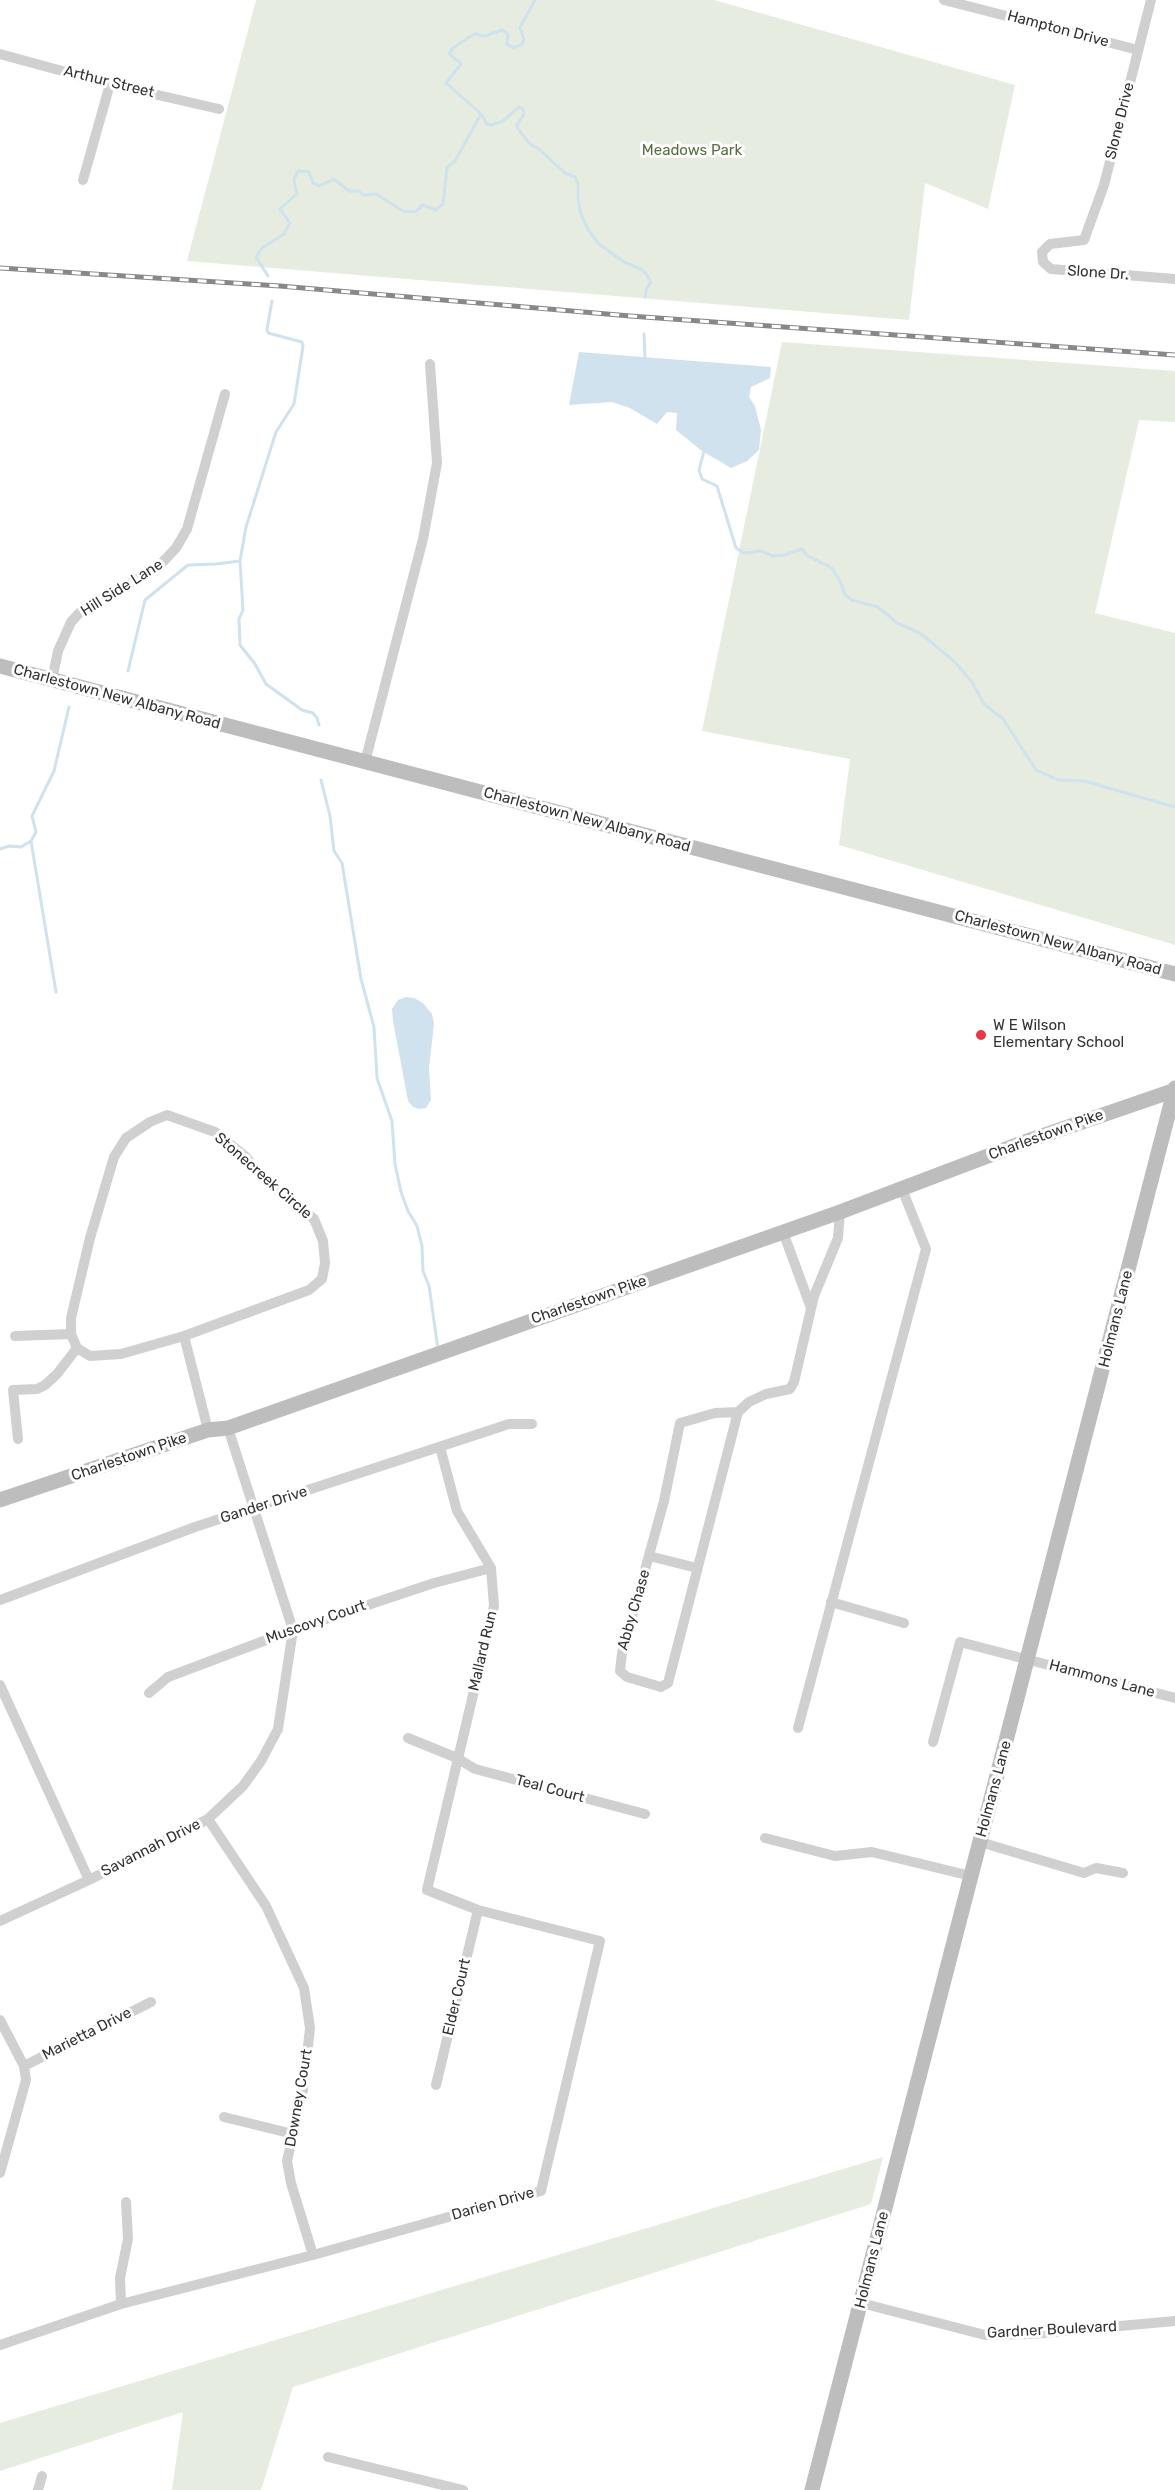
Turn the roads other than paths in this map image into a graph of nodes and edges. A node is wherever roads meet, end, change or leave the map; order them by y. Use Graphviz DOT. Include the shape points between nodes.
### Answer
graph roads {
  1 [pos="944,0"];
  2 [pos="1151,0"];
  3 [pos="990,6"];
  4 [pos="1138,50"];
  5 [pos="0,54"];
  6 [pos="110,84"];
  7 [pos="219,109"];
  8 [pos="83,180"];
  9 [pos="1084,240"];
  10 [pos="1175,279"];
  11 [pos="430,364"];
  12 [pos="225,394"];
  13 [pos="0,666"];
  14 [pos="52,680"];
  15 [pos="365,762"];
  16 [pos="1175,974"];
  17 [pos="1175,1089"];
  18 [pos="902,1189"];
  19 [pos="840,1212"];
  20 [pos="783,1232"];
  21 [pos="811,1309"];
  22 [pos="71,1334"];
  23 [pos="15,1336"];
  24 [pos="184,1336"];
  25 [pos="77,1348"];
  26 [pos="738,1413"];
  27 [pos="532,1424"];
  28 [pos="228,1428"];
  29 [pos="208,1430"];
  30 [pos="18,1439"];
  31 [pos="440,1447"];
  32 [pos="0,1500"];
  33 [pos="254,1509"];
  34 [pos="649,1556"];
  35 [pos="491,1568"];
  36 [pos="697,1568"];
  37 [pos="0,1600"];
  38 [pos="831,1602"];
  39 [pos="904,1623"];
  40 [pos="292,1630"];
  41 [pos="1028,1659"];
  42 [pos="0,1685"];
  43 [pos="149,1693"];
  44 [pos="1175,1698"];
  45 [pos="798,1728"];
  46 [pos="408,1738"];
  47 [pos="933,1742"];
  48 [pos="458,1758"];
  49 [pos="645,1815"];
  50 [pos="208,1819"];
  51 [pos="765,1838"];
  52 [pos="980,1842"];
  53 [pos="1123,1873"];
  54 [pos="971,1876"];
  55 [pos="89,1880"];
  56 [pos="478,1910"];
  57 [pos="0,1921"];
  58 [pos="151,2002"];
  59 [pos="0,2020"];
  60 [pos="24,2066"];
  61 [pos="436,2085"];
  62 [pos="224,2117"];
  63 [pos="293,2134"];
  64 [pos="0,2173"];
  65 [pos="126,2202"];
  66 [pos="313,2255"];
  67 [pos="861,2303"];
  68 [pos="121,2304"];
  69 [pos="1175,2321"];
  70 [pos="0,2345"];
  71 [pos="328,2457"];
  72 [pos="42,2476"];
  73 [pos="38,2490"];
  74 [pos="463,2490"];
  75 [pos="812,2490"];
  1 -- 3 [label="street, Hampton Drive"];
  2 -- 4 [label="street, Slone Drive"];
  3 -- 4 [label="street, Hampton Drive"];
  4 -- 9 [label="street, Slone Drive" via="1104,185"];
  5 -- 6 [label="street, Arthur Street"];
  6 -- 7 [label="street, Arthur Street"];
  6 -- 8 [label="street"];
  9 -- 10 [label="street, Slone Dr." via="1050,244 1042,252 1043,262 1051,269 1063,271"];
  11 -- 15 [label="street" via="437,463 423,539"];
  12 -- 14 [label="street, Hill Side Lane" via="187,529 176,548 157,568 83,609 71,622 58,651"];
  13 -- 14 [label="main road, Charlestown New Albany Road"];
  14 -- 15 [label="main road, Charlestown New Albany Road"];
  15 -- 16 [label="main road, Charlestown New Albany Road"];
  17 -- 18 [label="main road, Charlestown Pike"];
  17 -- 41 [label="main road, Holmans Lane"];
  18 -- 19 [label="main road, Charlestown Pike"];
  18 -- 38 [label="street" via="926,1249"];
  19 -- 20 [label="main road, Charlestown Pike"];
  19 -- 21 [label="street" via="838,1238"];
  20 -- 21 [label="street"];
  20 -- 28 [label="main road, Charlestown Pike"];
  21 -- 26 [label="street" via="790,1389 766,1394"];
  22 -- 23 [label="street"];
  22 -- 24 [label="street, Stonecreek Circle" via="71,1318 90,1238 114,1157 126,1138 167,1115 215,1132 314,1219 323,1241 325,1263 322,1280 309,1290"];
  22 -- 25 [label="street, Stonecreek Circle"];
  24 -- 25 [label="street, Stonecreek Circle" via="121,1354 90,1356"];
  24 -- 29 [label="street"];
  25 -- 30 [label="street" via="45,1385 13,1390"];
  26 -- 34 [label="street, Abby Chase" via="715,1413 680,1424"];
  26 -- 36 [label="street, Abby Chase"];
  27 -- 31 [label="street, Gander Drive" via="509,1424"];
  28 -- 29 [label="main road, Charlestown Pike"];
  28 -- 33 [label="street, Savannah Drive"];
  29 -- 32 [label="main road, Charlestown Pike"];
  31 -- 33 [label="street, Gander Drive"];
  31 -- 35 [label="street, Mallard Run" via="457,1511"];
  33 -- 37 [label="street, Gander Drive"];
  33 -- 40 [label="street, Savannah Drive"];
  34 -- 36 [label="street"];
  34 -- 36 [label="street, Abby Chase" via="620,1671 661,1688 668,1683 674,1663"];
  35 -- 40 [label="street, Muscovy Court"];
  35 -- 48 [label="street, Mallard Run" via="494,1606"];
  38 -- 39 [label="street"];
  38 -- 45 [label="street"];
  40 -- 43 [label="street, Muscovy Court" via="168,1677"];
  40 -- 50 [label="street, Savannah Drive" via="278,1729 243,1786"];
  41 -- 44 [label="street, Hammons Lane"];
  41 -- 47 [label="street, Hammons Lane" via="960,1642"];
  41 -- 52 [label="main road, Holmans Lane"];
  42 -- 55 [label="street"];
  46 -- 48 [label="street, Teal Court"];
  48 -- 49 [label="street, Teal Court" via="475,1768"];
  48 -- 56 [label="street, Darien Drive" via="428,1890"];
  50 -- 55 [label="street, Savannah Drive"];
  50 -- 63 [label="street, Downey Court" via="266,1906 304,1988 310,2028"];
  51 -- 54 [label="street" via="835,1856 872,1852"];
  52 -- 53 [label="street" via="1084,1873 1096,1868"];
  52 -- 54 [label="main road, Holmans Lane"];
  54 -- 67 [label="main road, Holmans Lane"];
  55 -- 57 [label="street, Savannah Drive"];
  56 -- 61 [label="street, Elder Court"];
  56 -- 66 [label="street, Darien Drive" via="600,1941 541,2191"];
  58 -- 60 [label="street, Marietta Drive"];
  59 -- 60 [label="street"];
  60 -- 64 [label="street" via="26,2080"];
  62 -- 63 [label="street"];
  63 -- 66 [label="street, Downey Court" via="287,2161"];
  65 -- 68 [label="street" via="128,2239 120,2278"];
  66 -- 68 [label="street, Darien Drive"];
  67 -- 69 [label="street, Gardner Boulevard" via="985,2335"];
  67 -- 75 [label="main road, Holmans Lane"];
  68 -- 70 [label="street, Darien Drive"];
  71 -- 74 [label="street"];
  72 -- 73 [label="street"];
}
